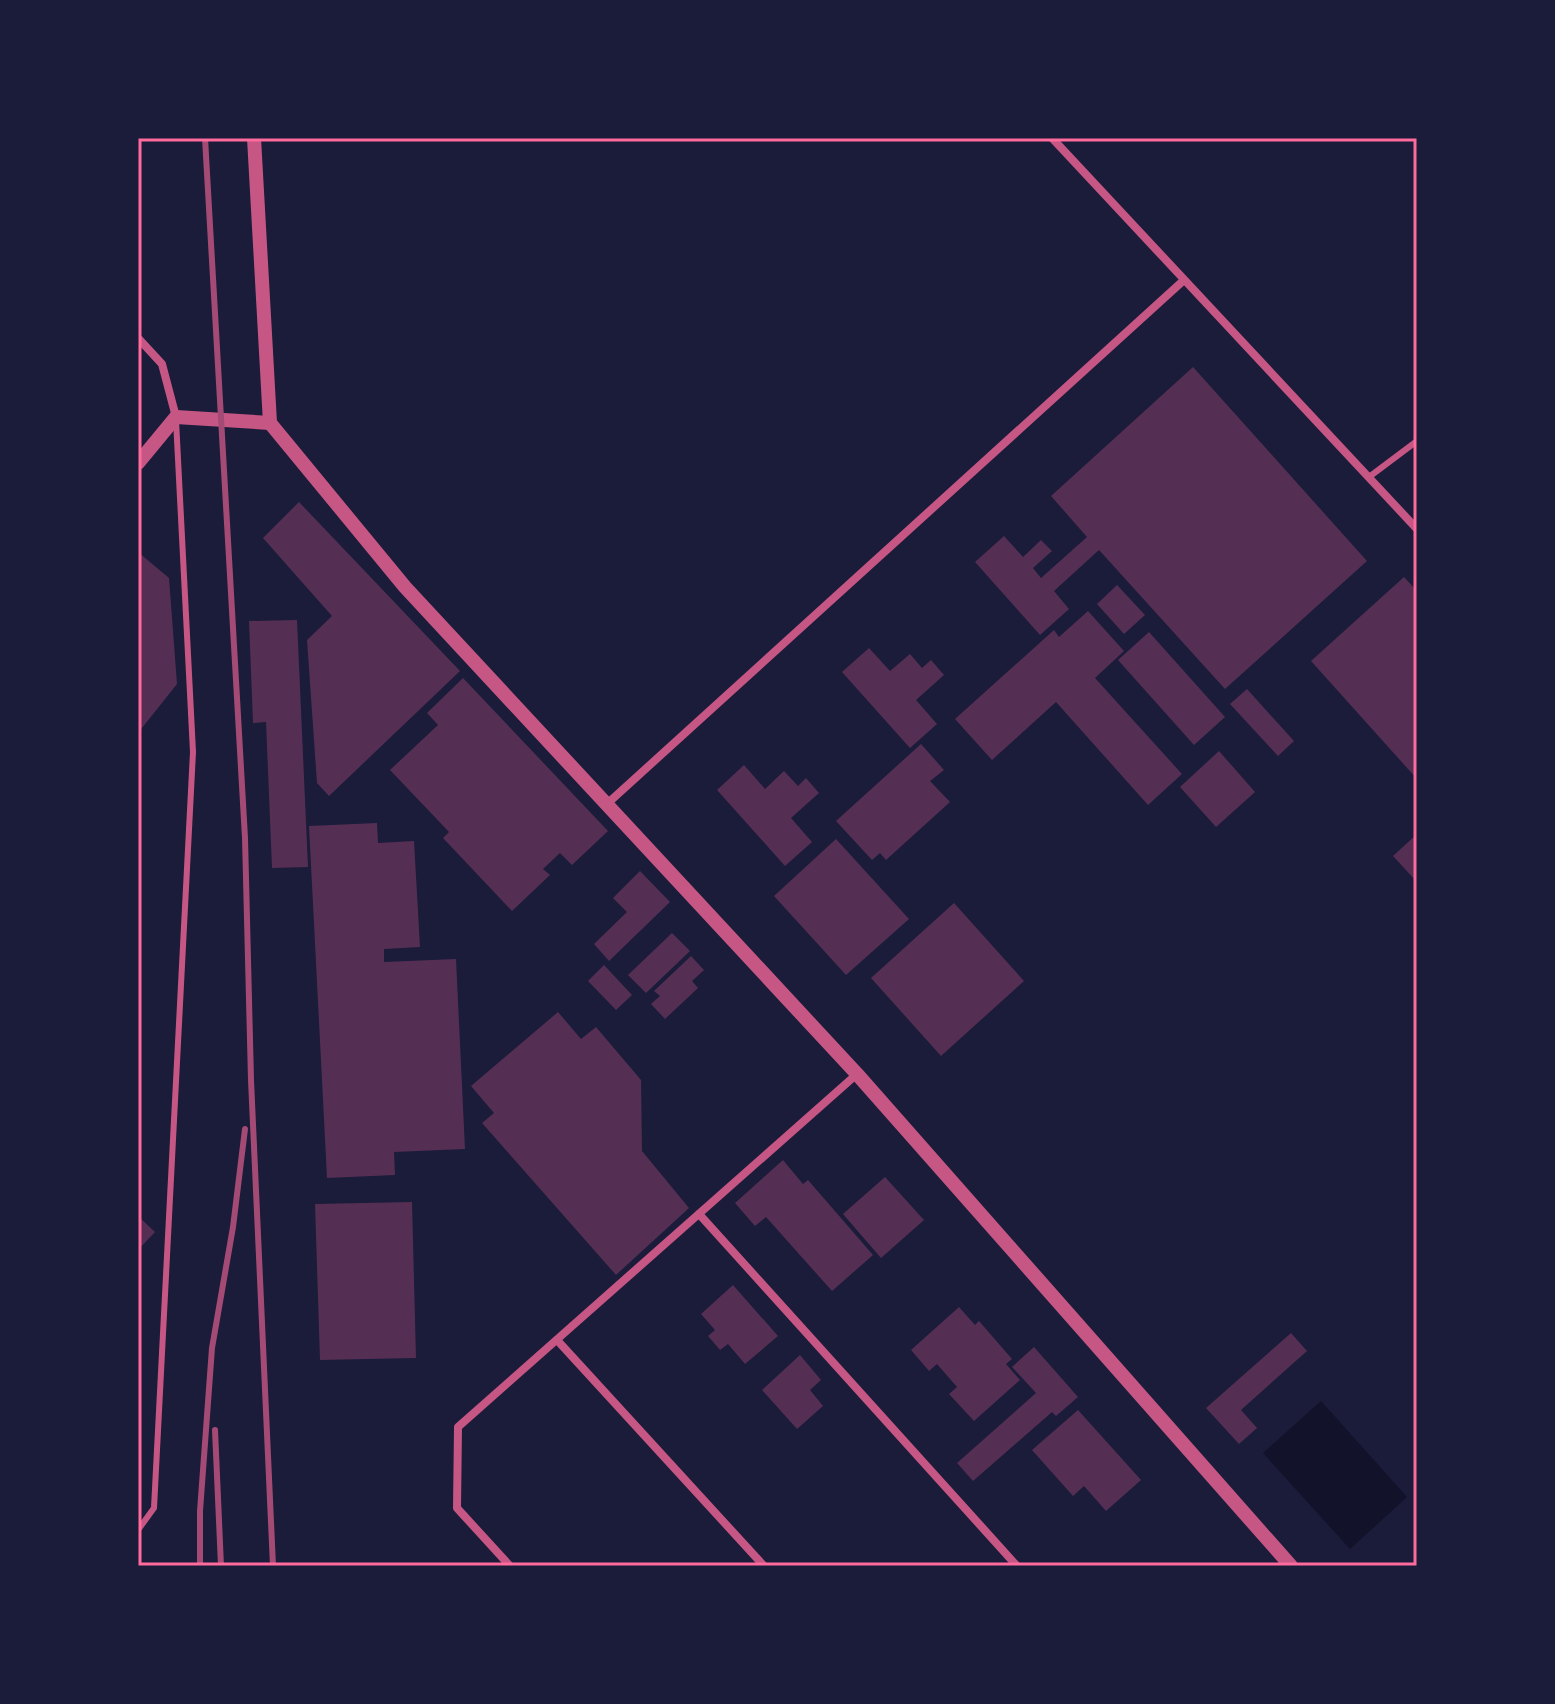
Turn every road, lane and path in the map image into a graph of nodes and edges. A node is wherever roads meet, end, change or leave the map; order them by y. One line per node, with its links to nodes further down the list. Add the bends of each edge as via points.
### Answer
1 (254, 138): 6 (street)
2 (1052, 138): 3 (street)
3 (1184, 280): 9 (street); 11 (street)
4 (138, 338): 5 (street, via 162,364)
5 (176, 417): 6 (street); 8 (street); 15 (lane, via 193,752 154,1508)
6 (270, 423): 11 (street, via 405,587)
7 (1417, 441): 9 (lane)
8 (138, 463)
9 (1369, 477): 10 (street)
10 (1417, 529)
11 (608, 803): 12 (street)
12 (857, 1074): 13 (street); 19 (street)
13 (699, 1214): 14 (street); 18 (street)
14 (557, 1340): 16 (street, via 458,1427 457,1508); 17 (street)
15 (138, 1530)
16 (510, 1566)
17 (764, 1566)
18 (1017, 1566)
19 (1291, 1566)

